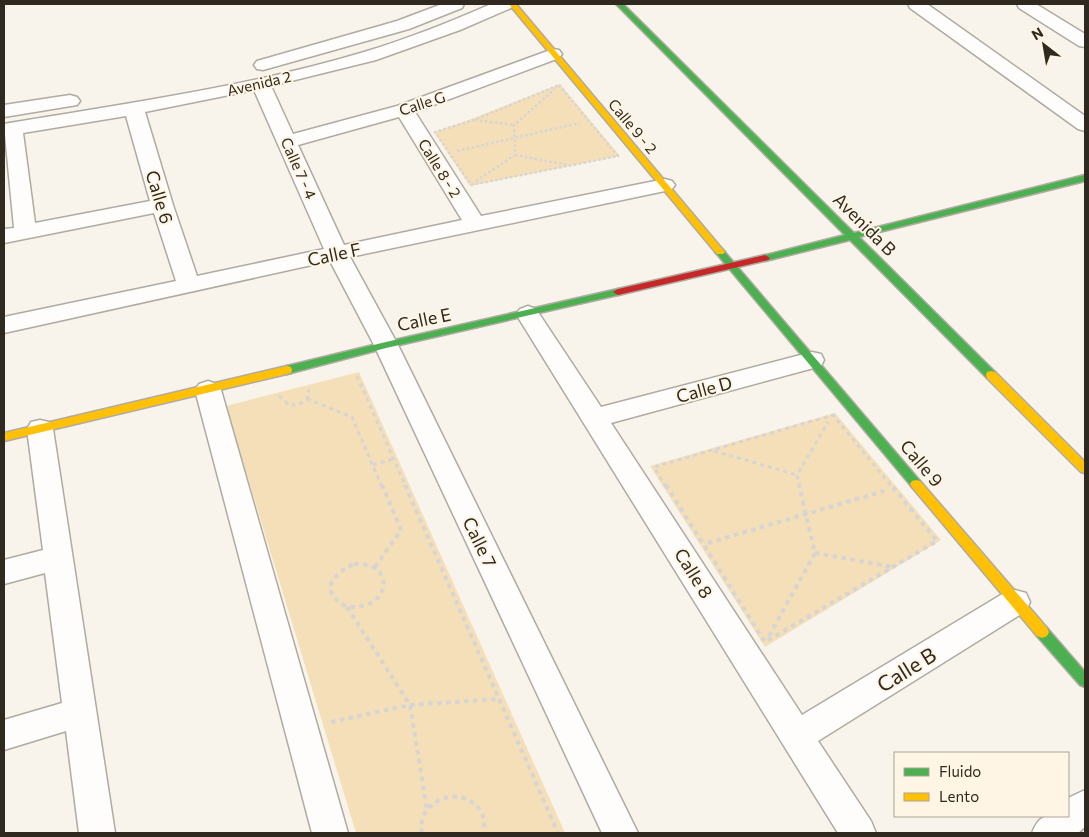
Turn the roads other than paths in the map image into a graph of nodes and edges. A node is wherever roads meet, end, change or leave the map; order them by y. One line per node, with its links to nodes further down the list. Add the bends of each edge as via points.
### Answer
1 (456, 4): 12 (street, Avenida 2, via 403,24 266,64)
2 (505, 4): 9 (street, Avenida 2, via 370,56)
3 (512, 4): 8 (street, Calle 9 - 2)
4 (619, 4): 20 (street, Avenida B)
5 (916, 4): 13 (street)
6 (1024, 4): 7 (street)
7 (1085, 42)
8 (553, 54): 11 (street, Calle G); 16 (street, Calle 9 - 2)
9 (260, 83): 10 (street, Avenida 2); 14 (street, Calle 7 - 4)
10 (134, 108): 12 (street, Avenida 2); 17 (street, Calle 6)
11 (404, 110): 14 (street, Calle G); 18 (street, Calle 8 - 2)
12 (7, 124): 19 (street)
13 (1085, 125)
14 (288, 142): 22 (street, Calle 7 - 4)
15 (1085, 178): 20 (street, Calle E)
16 (665, 185): 18 (street, Calle F); 23 (street, Calle 9 - 2)
17 (162, 206): 19 (street); 24 (street, Calle 6)
18 (476, 225): 22 (street, Calle F)
19 (25, 232): 21 (street)
20 (852, 235): 23 (street, Calle E); 33 (street, Avenida B)
21 (4, 236)
22 (337, 253): 24 (street, Calle F); 27 (street, Calle 7)
23 (733, 266): 25 (street, Calle E); 28 (street, Calle 9)
24 (189, 285): 26 (street, Calle F)
25 (528, 314): 27 (street, Calle E); 30 (street, Calle 8)
26 (4, 325)
27 (386, 345): 29 (street, Calle E); 44 (street, Calle 7)
28 (812, 360): 30 (street, Calle D); 36 (street, Calle 9)
29 (208, 390): 31 (street, Calle E); 43 (street)
30 (595, 418): 40 (street, Calle 8)
31 (40, 429): 32 (street, Calle E); 34 (street)
32 (4, 437)
33 (1085, 469)
34 (59, 558): 35 (street); 38 (street)
35 (4, 572)
36 (1015, 602): 37 (street, Calle 9); 40 (street, Calle B)
37 (1085, 681)
38 (81, 712): 39 (street); 42 (street)
39 (4, 735)
40 (797, 736): 45 (street, Calle 8)
41 (1085, 806): 46 (street)
42 (97, 833)
43 (330, 833)
44 (620, 833)
45 (858, 833)
46 (1050, 833)

